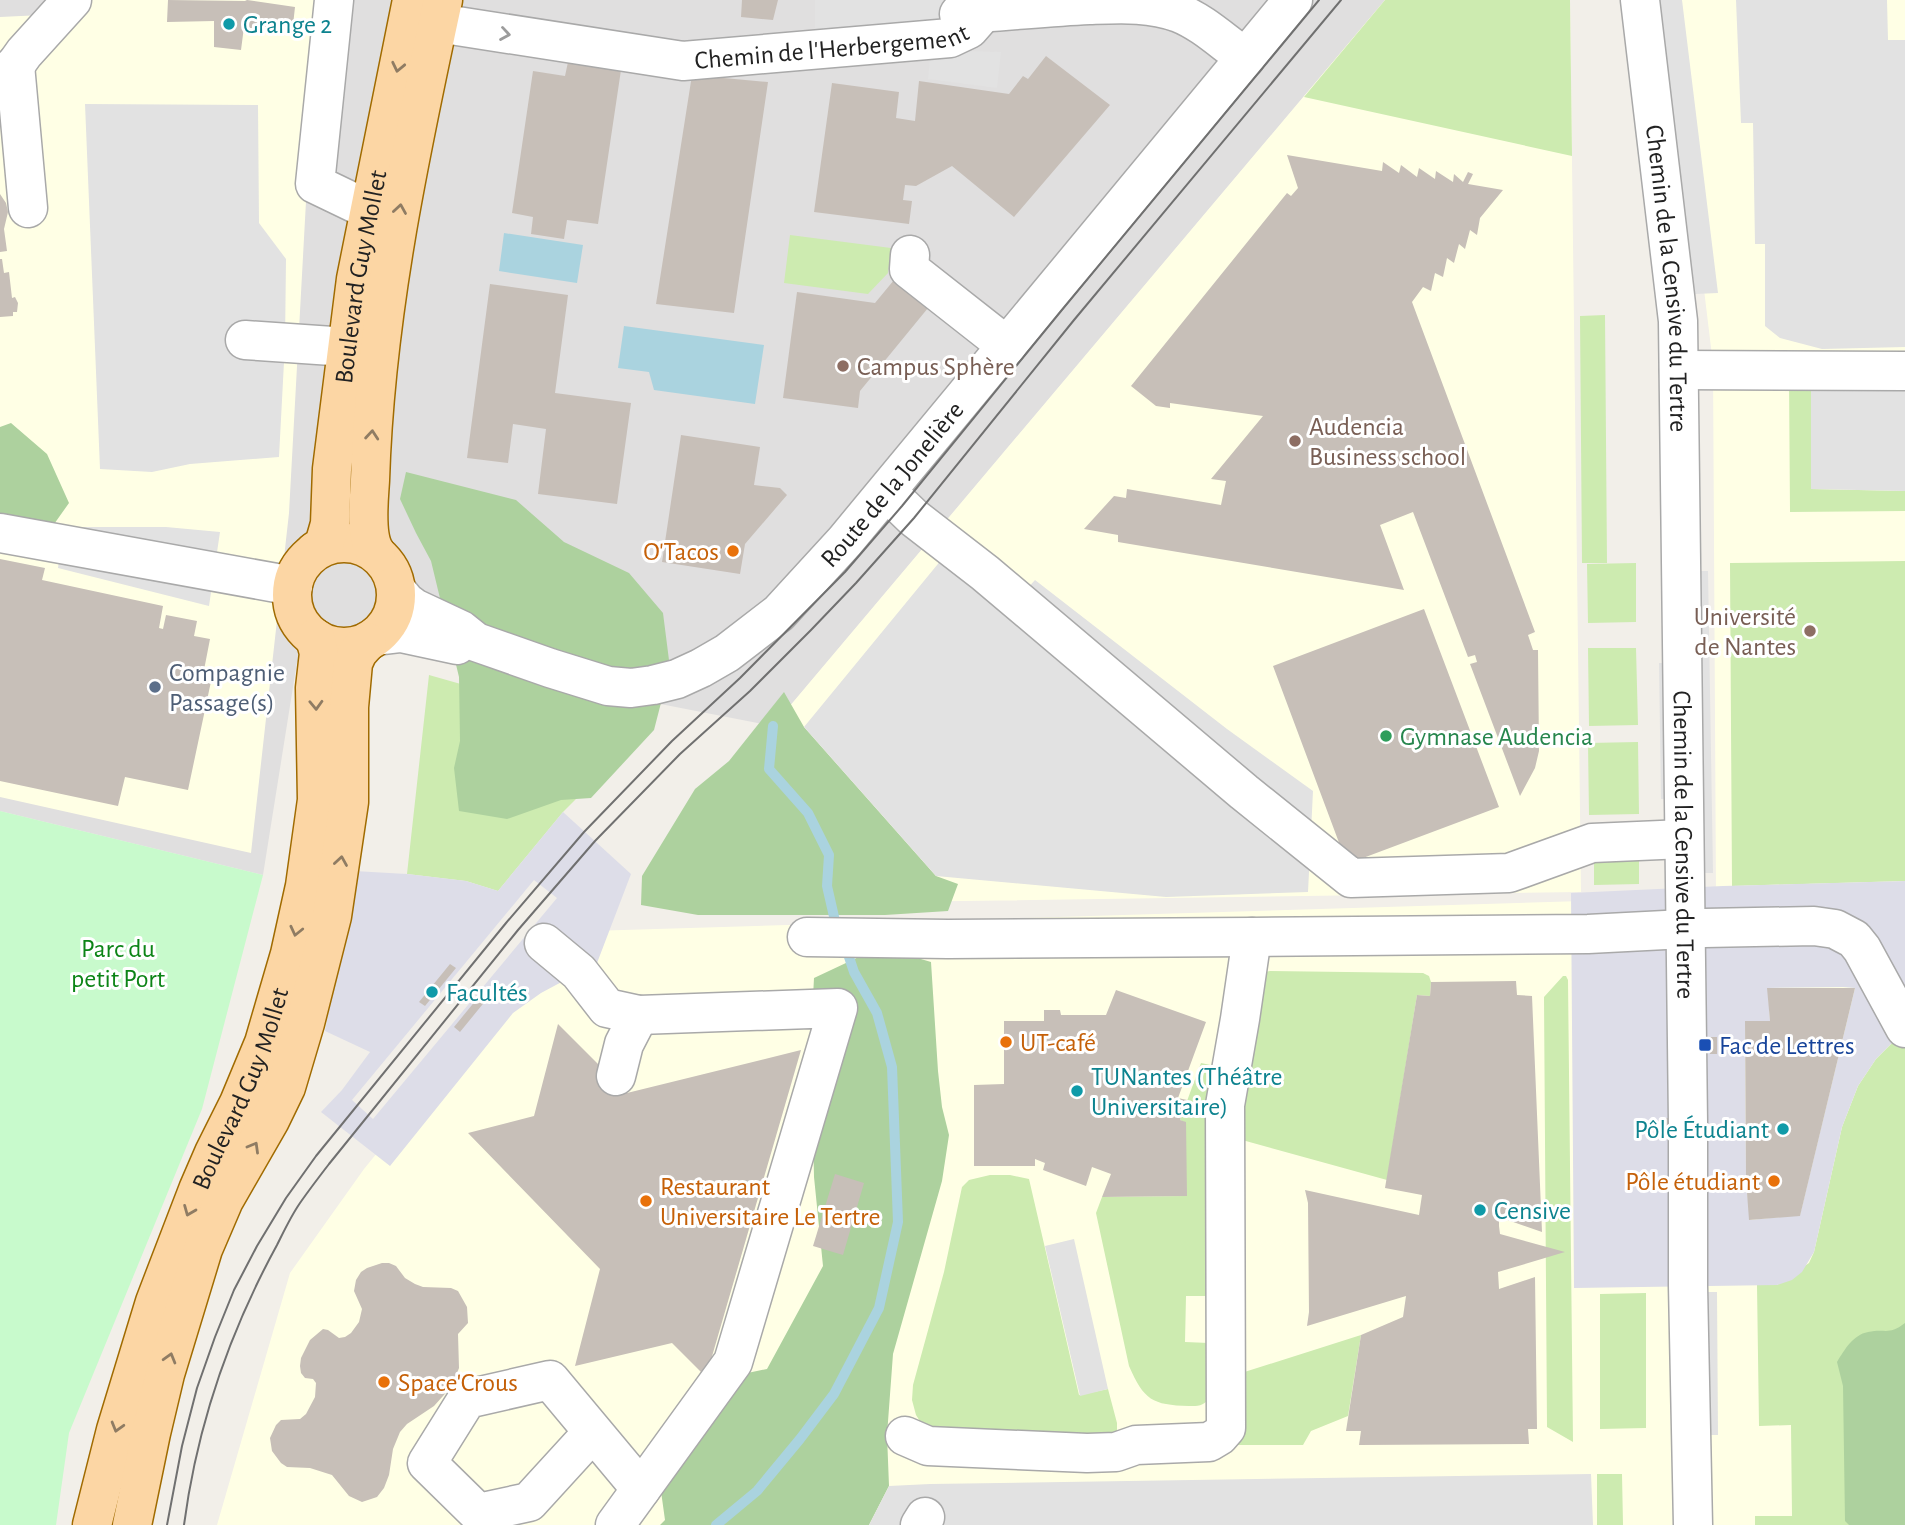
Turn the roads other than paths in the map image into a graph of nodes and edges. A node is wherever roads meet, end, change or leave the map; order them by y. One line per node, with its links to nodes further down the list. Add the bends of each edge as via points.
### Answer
1 (72, 0): 8 (street)
2 (334, 0): 10 (street, via 315,184)
3 (1293, 0): 7 (street, Route de la Jonelière)
4 (1640, 0): 15 (street, Chemin de la Censive du Tertre, via 1678,307)
5 (1030, 4): 6 (street, Chemin de l'Herbergement, one-way to 5, via 684,61 857,38 950,38 969,29 956,11); 7 (street, Chemin de l'Herbergement, via 1160,6 1199,23)
6 (431, 8): 10 (main road, Boulevard Guy Mollet, one-way to 10); 20 (main road, Boulevard Guy Mollet, one-way to 6, via 369,533 371,443 382,336)
7 (1246, 58): 13 (street, Route de la Jonelière)
8 (10, 65): 9 (street)
9 (28, 208)
10 (369, 210): 14 (main road, Boulevard Guy Mollet)
11 (910, 255): 13 (street, via 909,269)
12 (245, 340): 14 (street)
13 (1007, 346): 17 (street, Route de la Jonelière)
14 (347, 347): 19 (main road, Boulevard Guy Mollet, via 330,524 324,545)
15 (1679, 370): 16 (street); 26 (street, Chemin de la Censive du Tertre)
16 (1905, 371)
17 (887, 492): 25 (street, Route de la Jonelière, via 779,613 727,653 677,679 631,688 608,686); 26 (street, via 1351,878 1509,873 1592,843)
18 (0, 533): 21 (street)
19 (315, 551): 20 (main road, via 350,542); 21 (main road, via 301,566)
20 (376, 553): 22 (main road, via 393,574)
21 (293, 586): 23 (main road, via 296,615)
22 (397, 591): 24 (main road, via 388,624); 25 (street, Route de la Jonelière, via 414,608)
23 (315, 638): 24 (main road, via 341,647); 37 (main road, Boulevard Guy Mollet, one-way to 37, via 319,653 315,688 317,800 290,954 264,1043 198,1190 155,1302)
24 (372, 639): 25 (street, Route de la Jonelière, via 401,633 457,645); 38 (main road, Boulevard Guy Mollet, one-way to 24, via 165,1374 203,1249 286,1087 305,1024 332,916 349,802 353,663)
25 (476, 642)
26 (1684, 839): 27 (street, Chemin de la Censive du Tertre)
27 (1686, 930): 29 (street); 32 (street, via 1835,929 1862,949); 40 (street, Chemin de la Censive du Tertre)
28 (807, 937): 29 (street)
29 (1252, 937): 35 (street, via 1225,1105 1226,1428 1209,1442 1087,1453 928,1446)
30 (544, 943): 31 (street, via 579,972 607,1008)
31 (639, 1015): 33 (street, via 624,1044); 36 (street, via 838,1008 733,1362)
32 (1905, 1028)
33 (616, 1076)
34 (593, 1432): 36 (street)
35 (905, 1436)
36 (641, 1489): 39 (street)
37 (92, 1525)
38 (132, 1525)
39 (615, 1525)
40 (1693, 1525)

